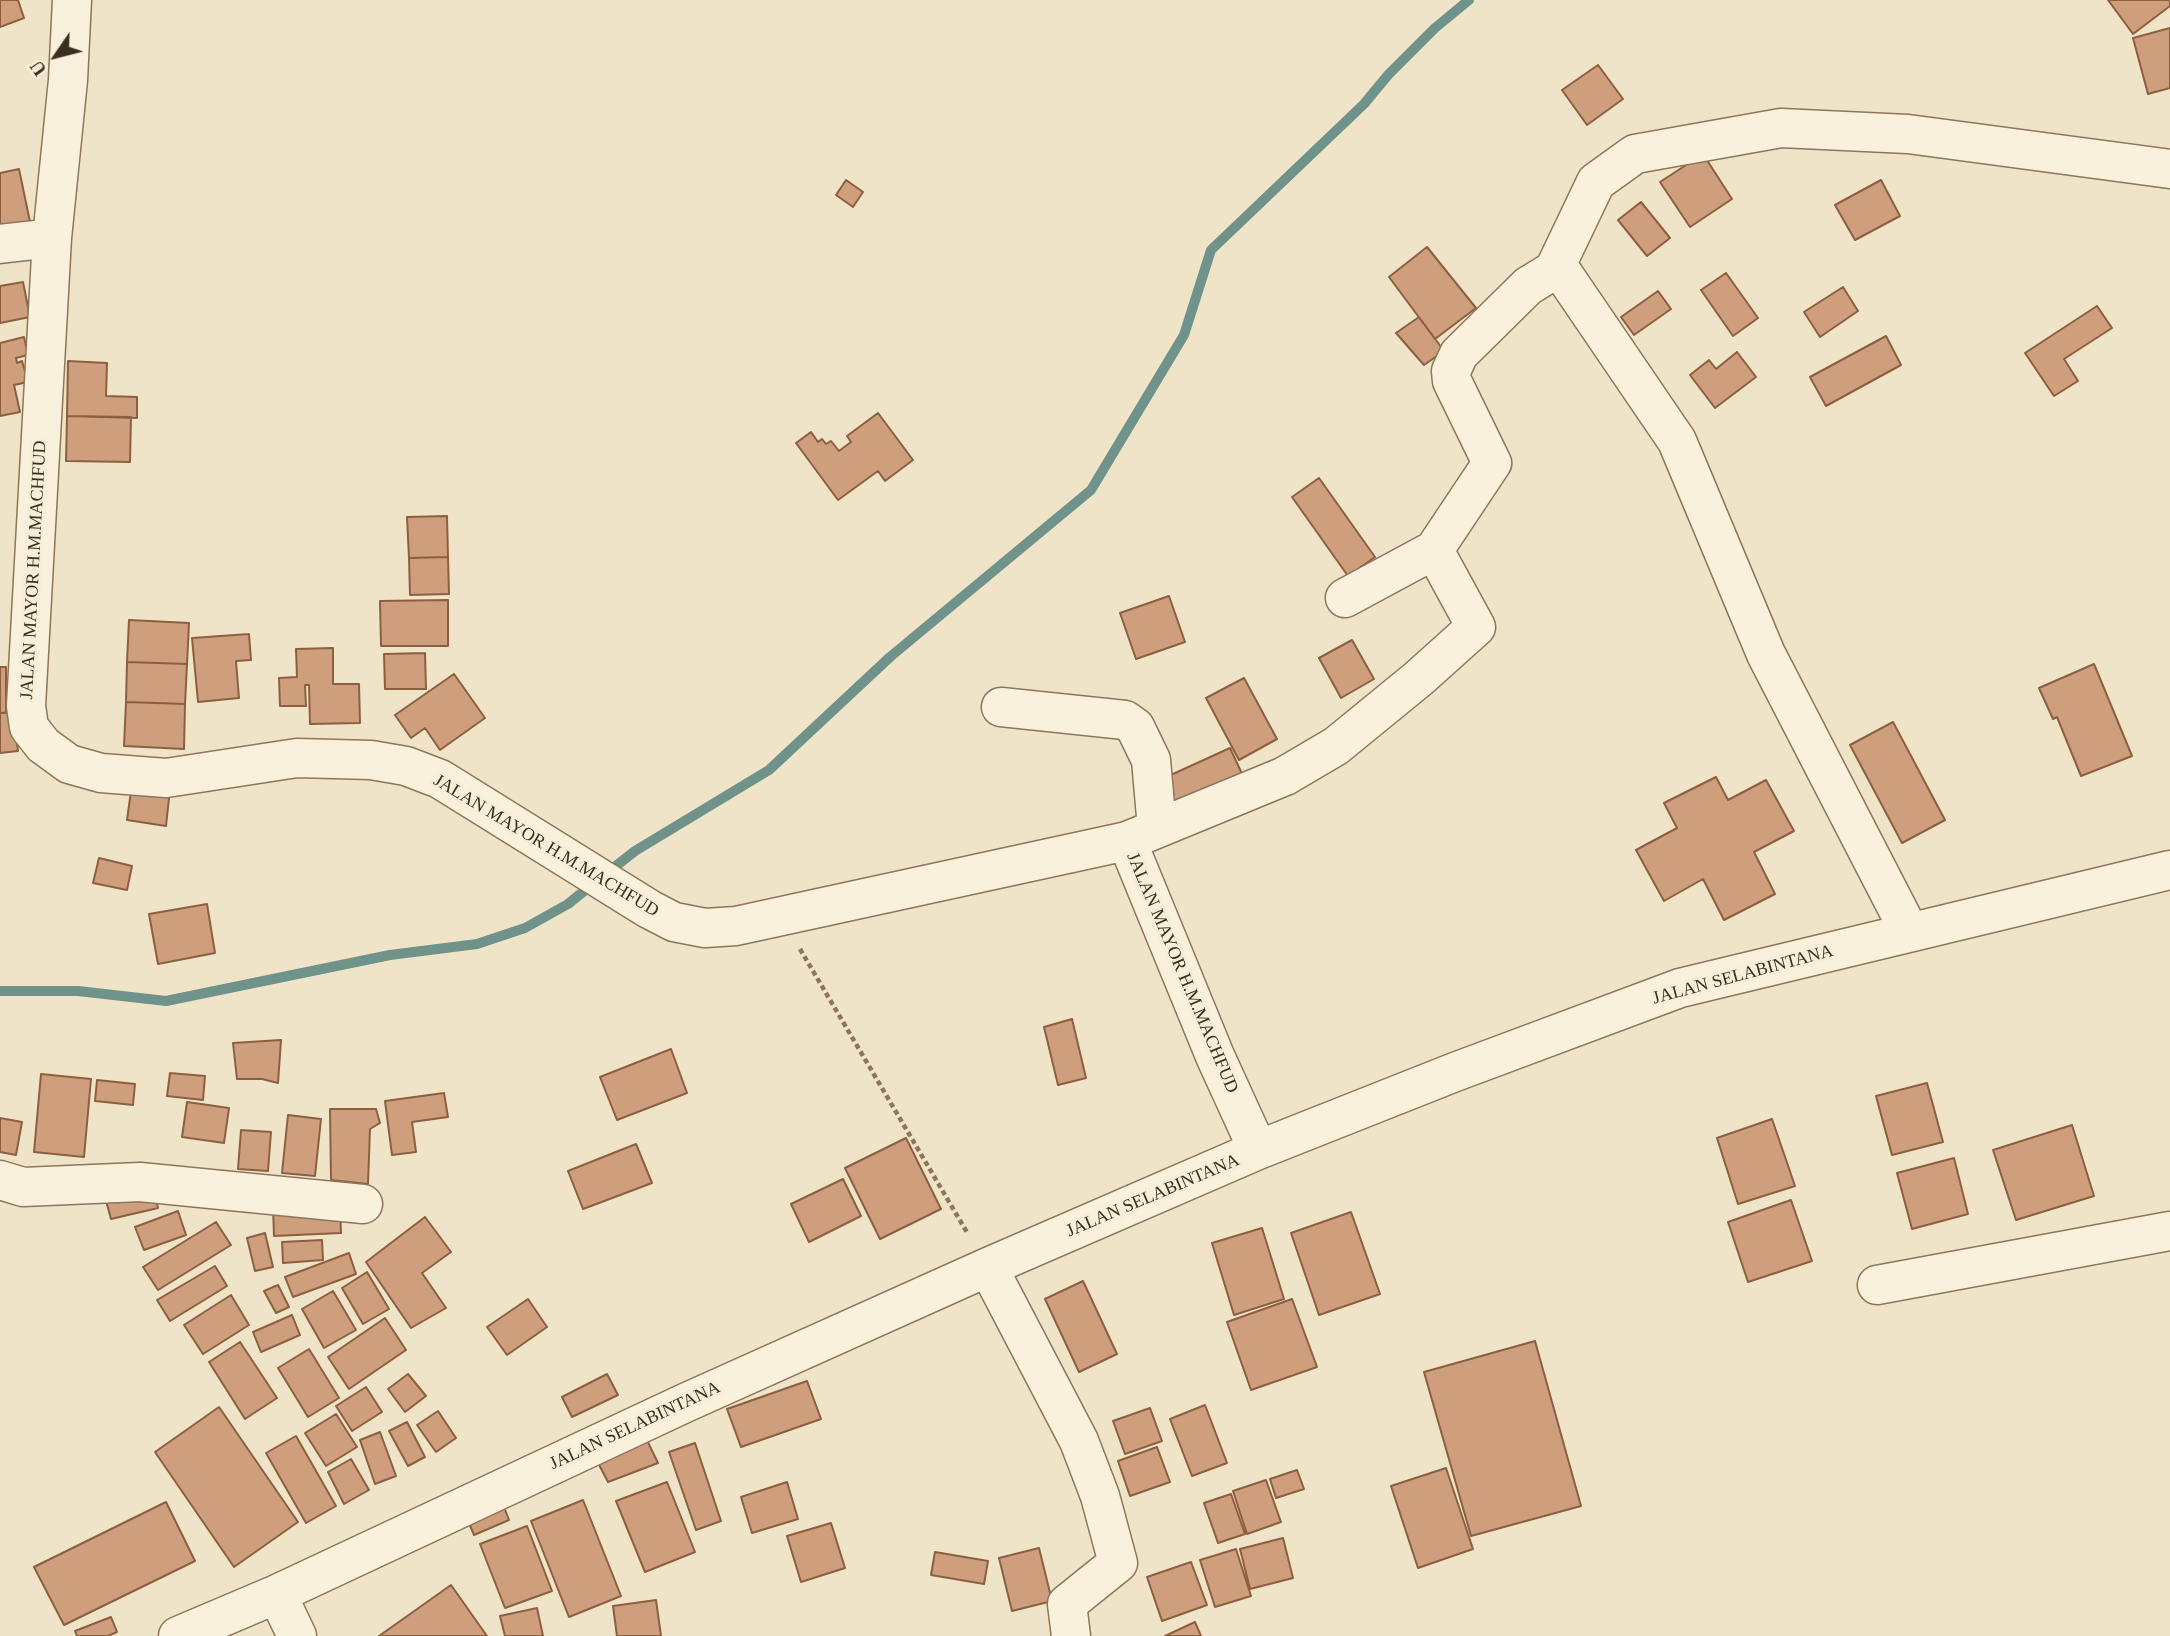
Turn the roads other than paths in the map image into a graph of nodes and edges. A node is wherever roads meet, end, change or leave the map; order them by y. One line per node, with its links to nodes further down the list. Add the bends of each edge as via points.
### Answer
1 (72, 0): 3 (street, JALAN MAYOR H.M.MACHFUD)
2 (2170, 169): 5 (street, via 1908,134 1781,128 1635,154 1596,182)
3 (52, 238): 4 (street); 9 (street, JALAN MAYOR H.M.MACHFUD, via 26,706 29,727 43,745 69,764 101,773 166,778 297,758 406,766 440,779 674,922 705,928 736,926)
4 (0, 244)
5 (1554, 270): 6 (street, via 1528,286 1458,354 1452,381 1492,463); 11 (street, via 1564,275 1677,441 1766,654)
6 (1433, 550): 7 (street); 9 (street, via 1475,625 1472,633 1336,746 1285,776)
7 (1345, 598)
8 (1001, 706): 9 (street, via 1125,720 1135,727 1151,760)
9 (1142, 834): 12 (street, JALAN MAYOR H.M.MACHFUD, via 1215,1056)
10 (2168, 879): 11 (street, JALAN SELABINTANA)
11 (1909, 931): 12 (street, JALAN SELABINTANA, via 1680,988)
12 (1258, 1150): 16 (street, JALAN SELABINTANA)
13 (0, 1180): 14 (street, via 23,1187 140,1182)
14 (363, 1204)
15 (2170, 1231): 17 (street)
16 (989, 1267): 18 (street, JALAN SELABINTANA); 21 (street, via 1079,1441 1118,1563 1067,1604)
17 (1877, 1285)
18 (276, 1594): 19 (street, JALAN SELABINTANA); 20 (street)
19 (178, 1636)
20 (297, 1636)
21 (1071, 1636)

